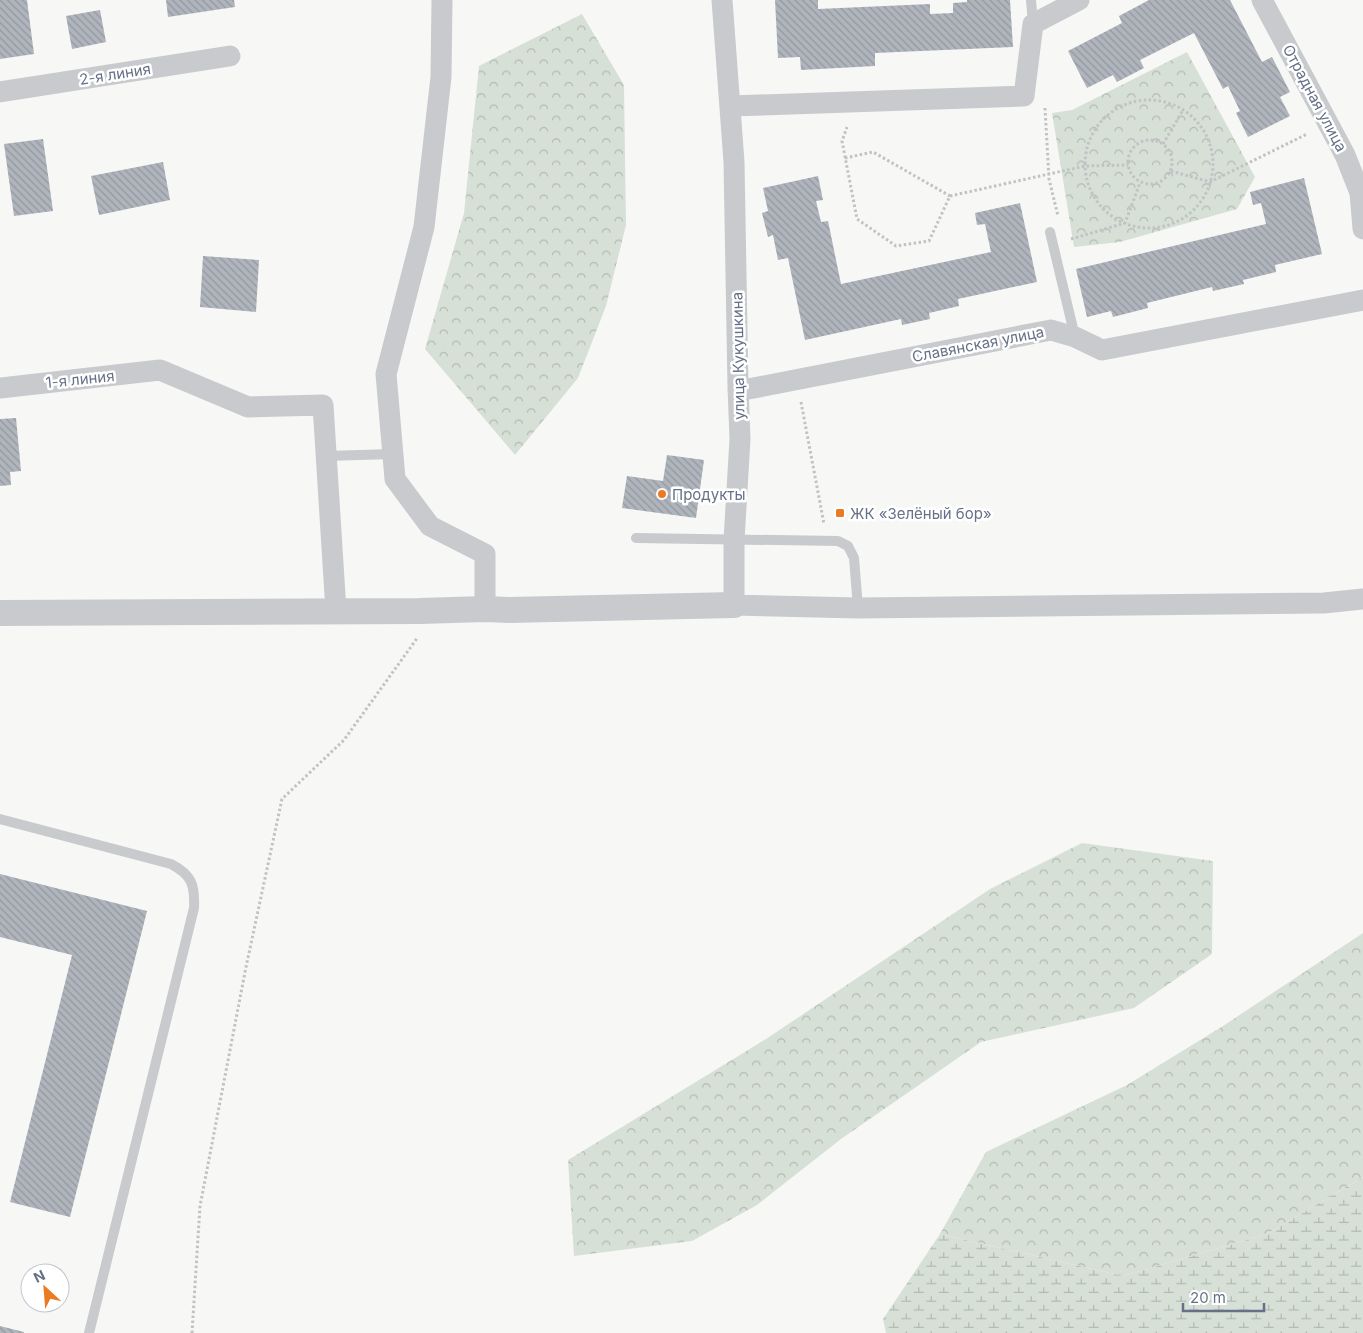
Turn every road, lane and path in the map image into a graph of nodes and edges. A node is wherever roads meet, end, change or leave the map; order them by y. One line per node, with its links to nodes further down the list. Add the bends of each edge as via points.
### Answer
1 (442, 0): 33 (street, via 441,77 424,227 386,374)
2 (722, 0): 11 (street, улица Кукушкина)
3 (1031, 0): 6 (lane)
4 (1079, 0): 6 (street)
5 (1262, 0): 13 (street, Отрадная улица)
6 (1033, 24): 10 (street, via 1024,96)
7 (230, 56): 8 (street, 2-я линия)
8 (0, 92)
9 (1044, 100): 19 (path)
10 (875, 101): 11 (street); 15 (path, via 848,124 842,141)
11 (731, 106): 32 (street, улица Кукушкина)
12 (1183, 110): 14 (path); 17 (path, via 1163,102 1141,100 1120,107 1104,118 1093,133 1086,151); 20 (path, via 1200,125 1210,144 1213,166)
13 (1328, 123): 20 (path); 24 (street, Отрадная улица, via 1360,193)
14 (1163, 144): 16 (path, via 1149,140 1135,145 1128,157); 18 (path, via 1172,156)
15 (845, 158): 22 (path, via 873,152); 22 (path, via 857,219 896,246 929,241)
16 (1128, 165): 17 (path); 21 (path)
17 (1085, 166): 19 (path); 23 (path, via 1090,189 1099,205)
18 (1171, 171): 20 (path); 21 (path, via 1155,184)
19 (1049, 174): 22 (path); 26 (path)
20 (1210, 182): 23 (path, via 1197,206 1180,220 1159,228)
21 (1140, 183): 23 (path)
22 (950, 196)
23 (1125, 223): 26 (path)
24 (1363, 229)
25 (1050, 232): 27 (lane)
26 (1064, 240): 27 (path)
27 (1053, 243): 29 (lane)
28 (1363, 300): 29 (street, Славянская улица, via 1102,350)
29 (1075, 337): 30 (street, Славянская улица, via 1051,330)
30 (797, 379): 32 (street, Славянская улица); 37 (path)
31 (0, 388): 34 (street, 1-я линия, via 160,370 248,407 323,405)
32 (738, 391): 36 (street, улица Кукушкина, via 740,439)
33 (393, 454): 34 (lane); 41 (street, via 395,479 430,526 485,554)
34 (326, 456): 43 (street)
35 (636, 538): 36 (lane)
36 (734, 540): 37 (lane); 39 (street, улица Кукушкина)
37 (827, 541): 40 (lane, via 838,541 848,546 854,558)
38 (1363, 599): 40 (street, via 1324,603)
39 (734, 605): 40 (street); 41 (street)
40 (858, 608)
41 (485, 609): 42 (street)
42 (437, 610): 43 (street); 47 (path, via 344,740 282,799 200,1206)
43 (336, 611): 44 (street)
44 (0, 613)
45 (0, 819): 46 (lane, via 171,864 183,870 192,882 195,894)
46 (89, 1333)
47 (192, 1333)

